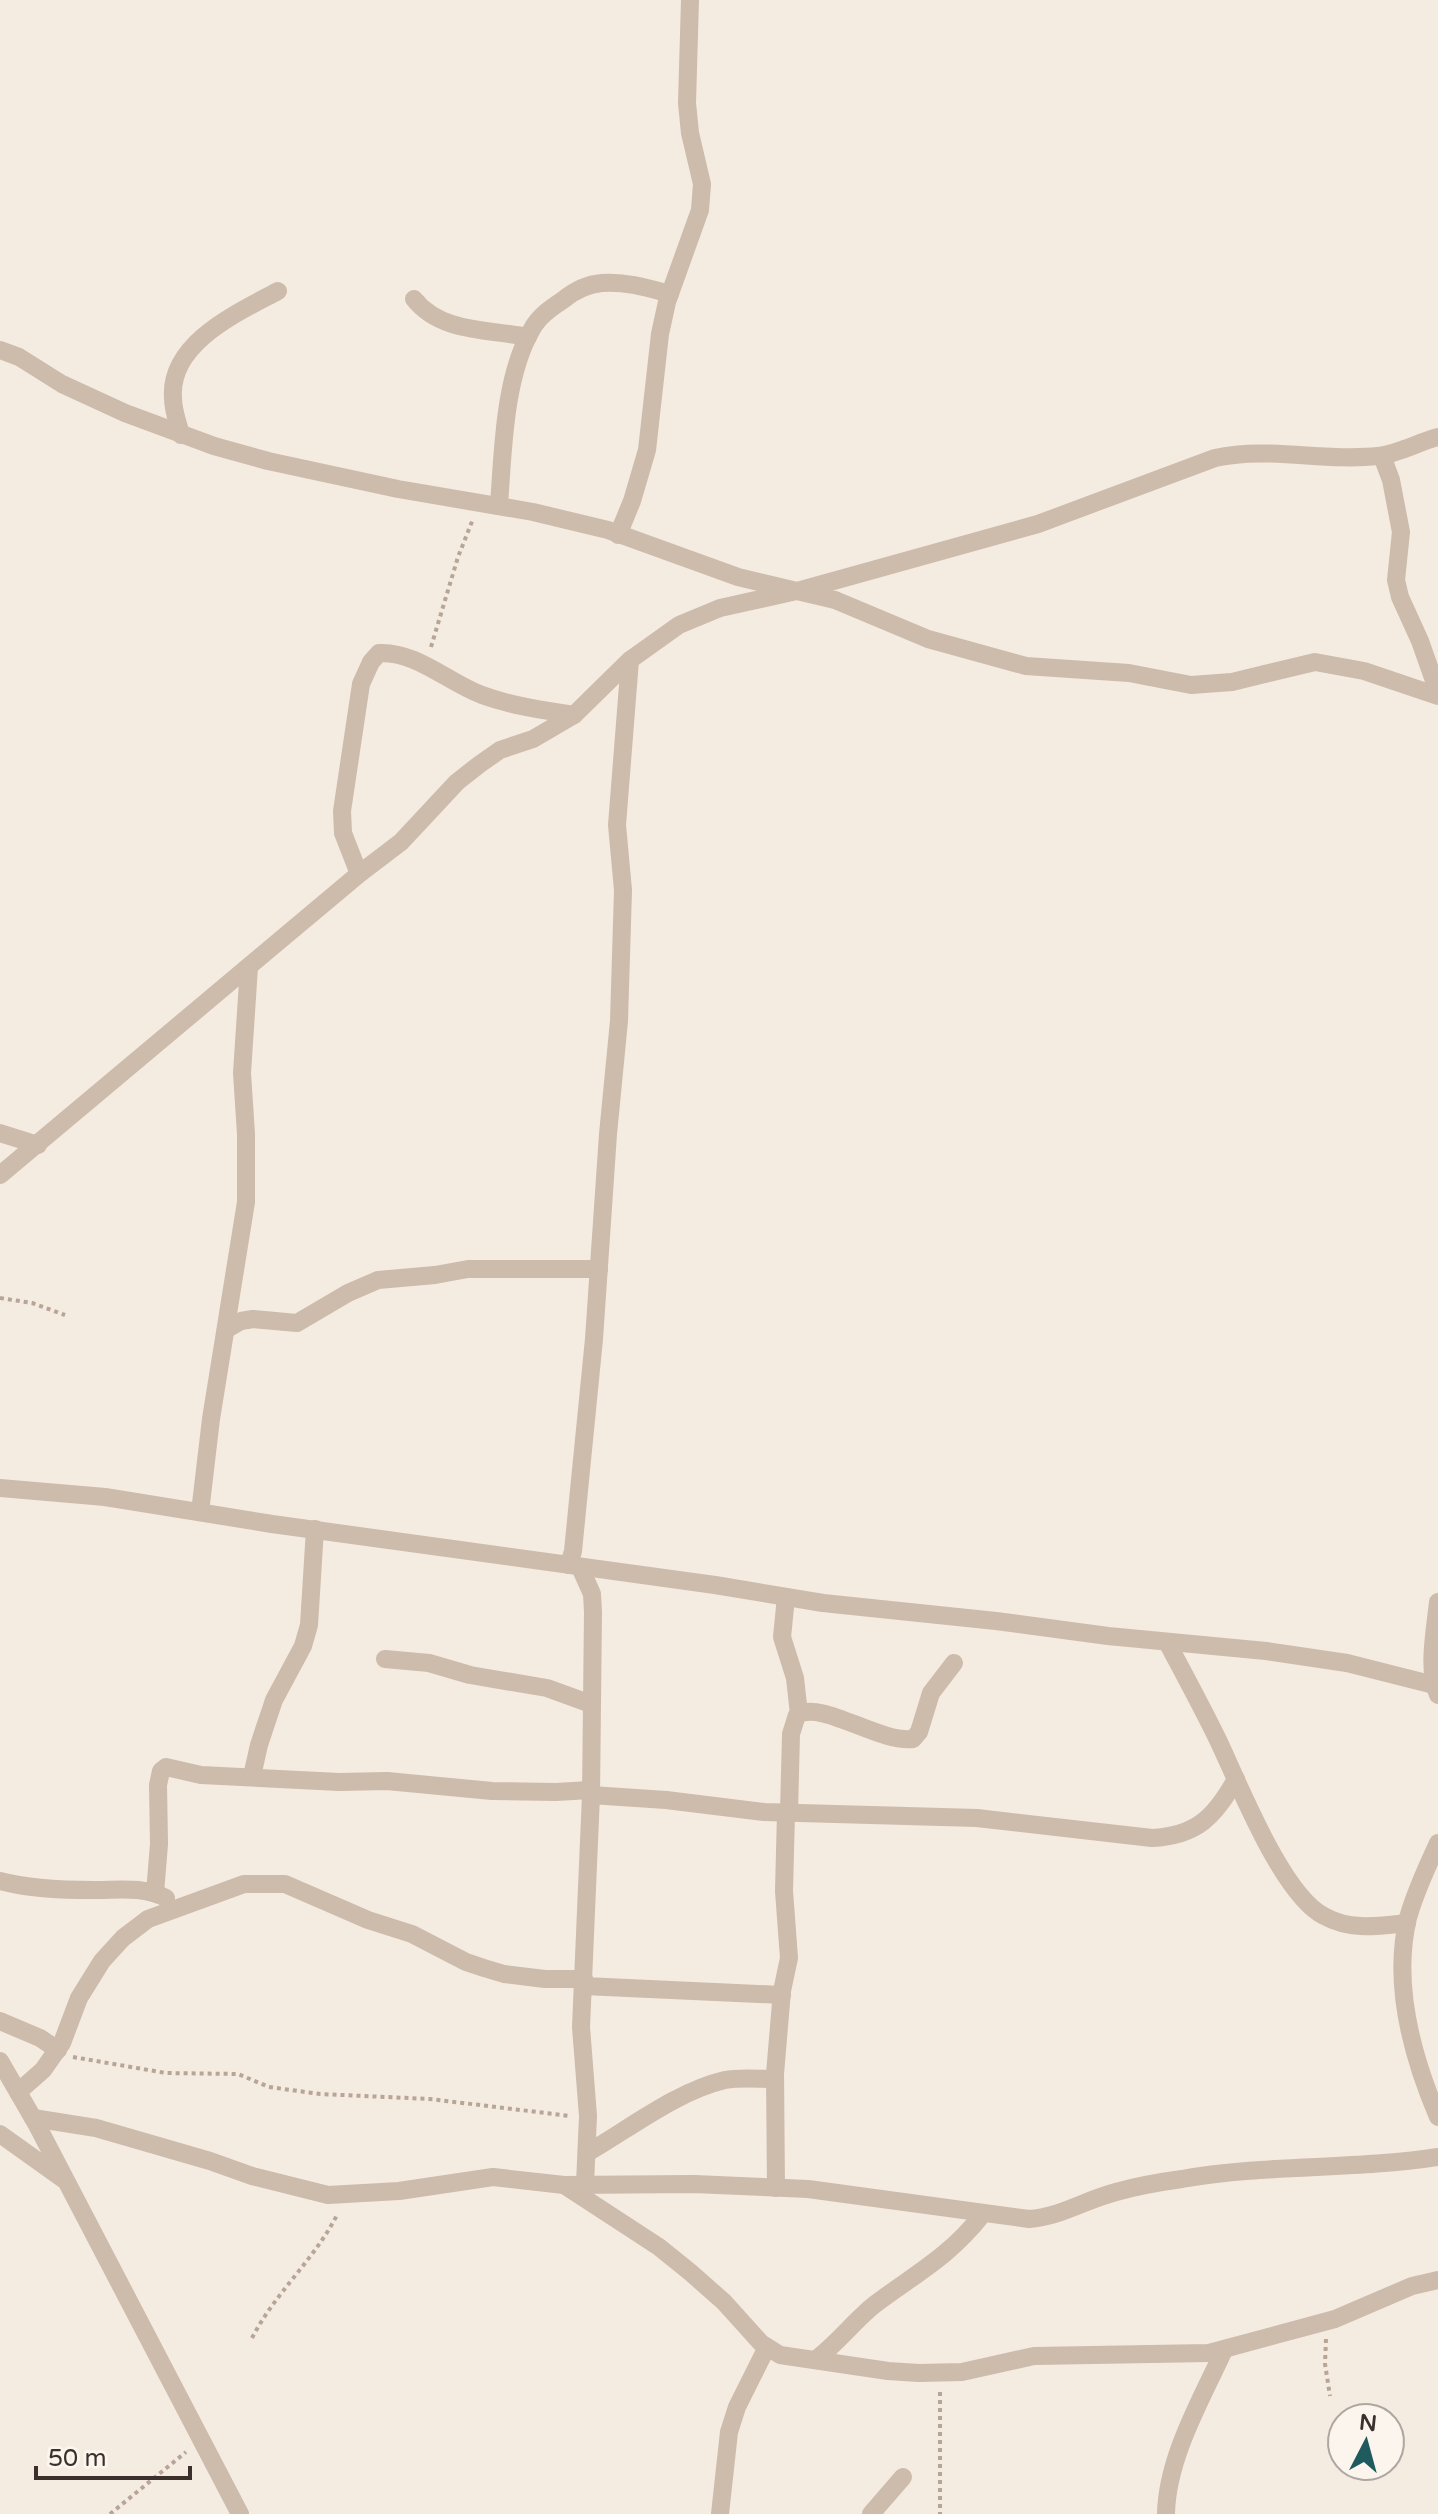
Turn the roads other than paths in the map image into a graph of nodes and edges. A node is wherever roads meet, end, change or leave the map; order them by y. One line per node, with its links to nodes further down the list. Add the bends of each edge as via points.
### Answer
1 (690, 0): 3 (street, via 687,103 702,197)
2 (278, 291): 7 (street, via 213,329 183,359 172,397)
3 (670, 294): 5 (street, via 626,284 584,287 541,317); 11 (street, via 660,334 647,450)
4 (414, 299): 5 (street, via 445,323)
5 (528, 337): 10 (street, via 512,386)
6 (0, 350): 7 (street, via 62,384)
7 (181, 435): 10 (street, via 268,461)
8 (1438, 437): 9 (street)
9 (1382, 456): 12 (street, via 1223,456 1038,524); 14 (street, via 1401,532 1396,580)
10 (499, 505): 11 (street)
11 (618, 535): 12 (street, via 738,577)
12 (801, 590): 13 (street, via 720,608 679,625); 14 (street, via 928,639 1026,666 1129,673 1191,685 1242,680 1315,662)
13 (630, 660): 15 (street); 21 (street, via 617,825 622,984)
14 (1438, 694)
15 (574, 715): 16 (street, via 480,764 401,842); 16 (street, via 482,695 424,666 379,653 361,684 342,811 343,833)
16 (359, 874): 17 (street)
17 (249, 967): 19 (street); 22 (street, via 242,1073 246,1202)
18 (0, 1133): 19 (street)
19 (38, 1145): 20 (street)
20 (0, 1175)
21 (599, 1269): 22 (street, via 468,1269 378,1280 297,1323 253,1319); 26 (street)
22 (227, 1329): 24 (street)
23 (0, 1488): 24 (street)
24 (200, 1512): 25 (street)
25 (315, 1529): 26 (street); 35 (street, via 309,1625 274,1700)
26 (574, 1566): 27 (street); 33 (street, via 592,1594)
27 (786, 1597): 29 (street); 34 (street, via 782,1637)
28 (1438, 1602): 32 (street)
29 (1167, 1642): 32 (street, via 1347,1663); 36 (street)
30 (385, 1659): 33 (street, via 547,1688)
31 (954, 1663): 34 (street, via 931,1693 913,1739 884,1737 813,1711)
32 (1437, 1689)
33 (591, 1704): 37 (street)
34 (799, 1714): 38 (street, via 791,1734)
35 (252, 1776): 37 (street); 41 (street, via 163,1768)
36 (1236, 1779): 38 (street, via 1209,1818 1168,1837 977,1818); 43 (street, via 1277,1863 1301,1898 1321,1915 1369,1928)
37 (590, 1792): 38 (street); 44 (street)
38 (788, 1813): 45 (street, via 784,1891 789,1958)
39 (1438, 1843): 43 (street)
40 (0, 1881): 41 (street)
41 (155, 1893): 42 (street)
42 (182, 1906): 44 (street, via 244,1884 285,1884 484,1968); 47 (street, via 148,1919 102,1961)
43 (1407, 1923): 51 (street, via 1403,1961 1408,2027)
44 (584, 1983): 45 (street); 54 (street)
45 (782, 1995): 49 (street)
46 (0, 2021): 47 (street, via 40,2038)
47 (56, 2052): 50 (street)
48 (0, 2061): 50 (street)
49 (774, 2079): 54 (street, via 725,2080 709,2086); 59 (street)
50 (18, 2092): 52 (street)
51 (1438, 2117)
52 (33, 2118): 56 (street); 58 (street, via 96,2128 328,2195 493,2177)
53 (0, 2134): 56 (street)
54 (587, 2153): 57 (street)
55 (1438, 2157): 60 (street, via 1186,2178 1114,2192 1046,2218)
56 (66, 2181): 66 (street)
57 (585, 2184): 58 (street); 59 (street)
58 (564, 2185): 62 (street, via 659,2247)
59 (776, 2188): 60 (street)
60 (982, 2215): 64 (street, via 942,2257 861,2316)
61 (1438, 2280): 63 (street, via 1327,2321)
62 (767, 2347): 64 (street, via 780,2355); 67 (street, via 729,2432)
63 (1224, 2350): 64 (street, via 1168,2356 1034,2356 940,2373); 69 (street, via 1174,2461)
64 (815, 2360)
65 (903, 2477): 68 (street)
66 (240, 2514)
67 (720, 2514)
68 (871, 2514)
69 (1166, 2514)

